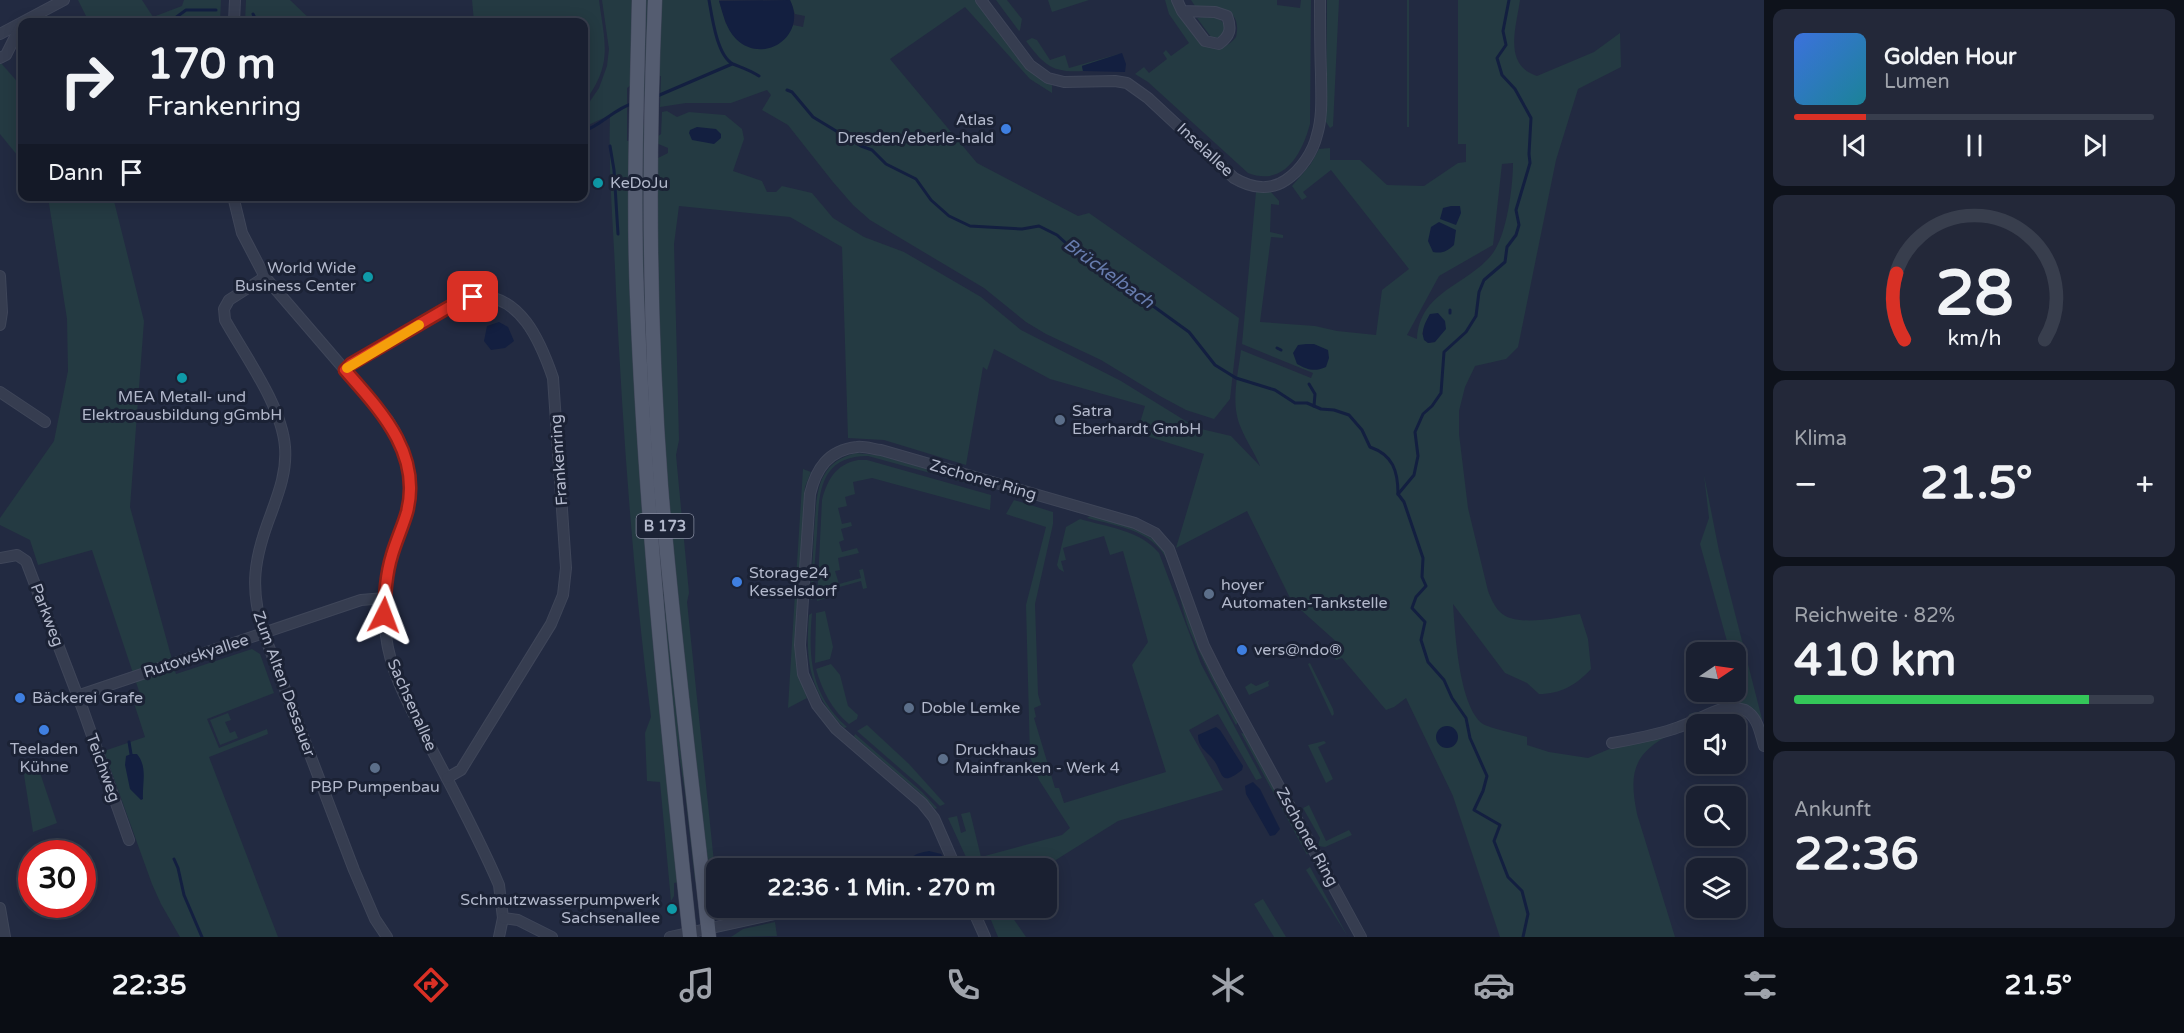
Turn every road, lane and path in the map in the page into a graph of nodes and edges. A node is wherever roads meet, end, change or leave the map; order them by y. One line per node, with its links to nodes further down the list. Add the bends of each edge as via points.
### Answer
1 (64, 0): 7 (street)
2 (235, 0): 8 (street)
3 (639, 0): 34 (main road, B 173, via 637,295 642,413 654,583)
4 (655, 0): 33 (main road, B 173, via 650,229 661,486)
5 (981, 0): 6 (street, Inselallee, via 1039,72 1064,82 1127,83 1234,178 1255,187 1280,184 1295,174 1317,135 1321,108)
6 (1320, 0)
7 (30, 18)
8 (234, 18)
9 (18, 25): 11 (street)
10 (18, 32): 12 (street, via 6,55)
11 (0, 34)
12 (0, 58)
13 (234, 201): 15 (street, Sachsenallee, via 242,233)
14 (0, 276): 16 (street)
15 (265, 277): 17 (street, Sachsenallee); 22 (street, Zum Alten Dessauer, via 229,300 224,309 225,320 275,409 285,448 283,478 256,563 255,602)
16 (0, 325)
17 (345, 370): 21 (street, Sachsenallee, via 396,432 409,469 407,512 391,558); 26 (street, Frankenring, via 456,303 473,297 493,297 511,306 526,321 546,356 553,378 566,568 563,595 551,624 480,742 461,770)
18 (0, 392): 19 (street)
19 (45, 422)
20 (0, 558): 23 (street, Parkweg, via 16,555 26,561)
21 (385, 598): 22 (street, Rutowskyallee, via 361,600); 26 (street, Sachsenallee, via 386,635 395,674)
22 (264, 634): 23 (street, Rutowskyallee); 36 (street, Zum Alten Dessauer, via 354,870)
23 (77, 696): 27 (street, Teichweg)
24 (1612, 743): 25 (street, via 1677,728 1726,708 1736,708 1752,716)
25 (1764, 746)
26 (447, 778): 30 (street, Sachsenallee, via 499,885)
27 (129, 840)
28 (952, 858): 41 (street, Zschoner Ring, via 934,818 836,729 816,705 803,674 800,645 814,476 835,454 857,447 881,450 1135,523 1155,533 1169,549 1204,646 1220,678)
29 (0, 908): 35 (street)
30 (503, 918): 37 (street, Sachsenallee); 38 (street, via 518,920)
31 (760, 918): 33 (street)
32 (976, 918): 40 (street)
33 (709, 932): 34 (street)
34 (690, 935): 39 (street)
35 (5, 937)
36 (387, 937)
37 (499, 937)
38 (552, 937)
39 (670, 937)
40 (985, 937)
41 (1361, 937)

